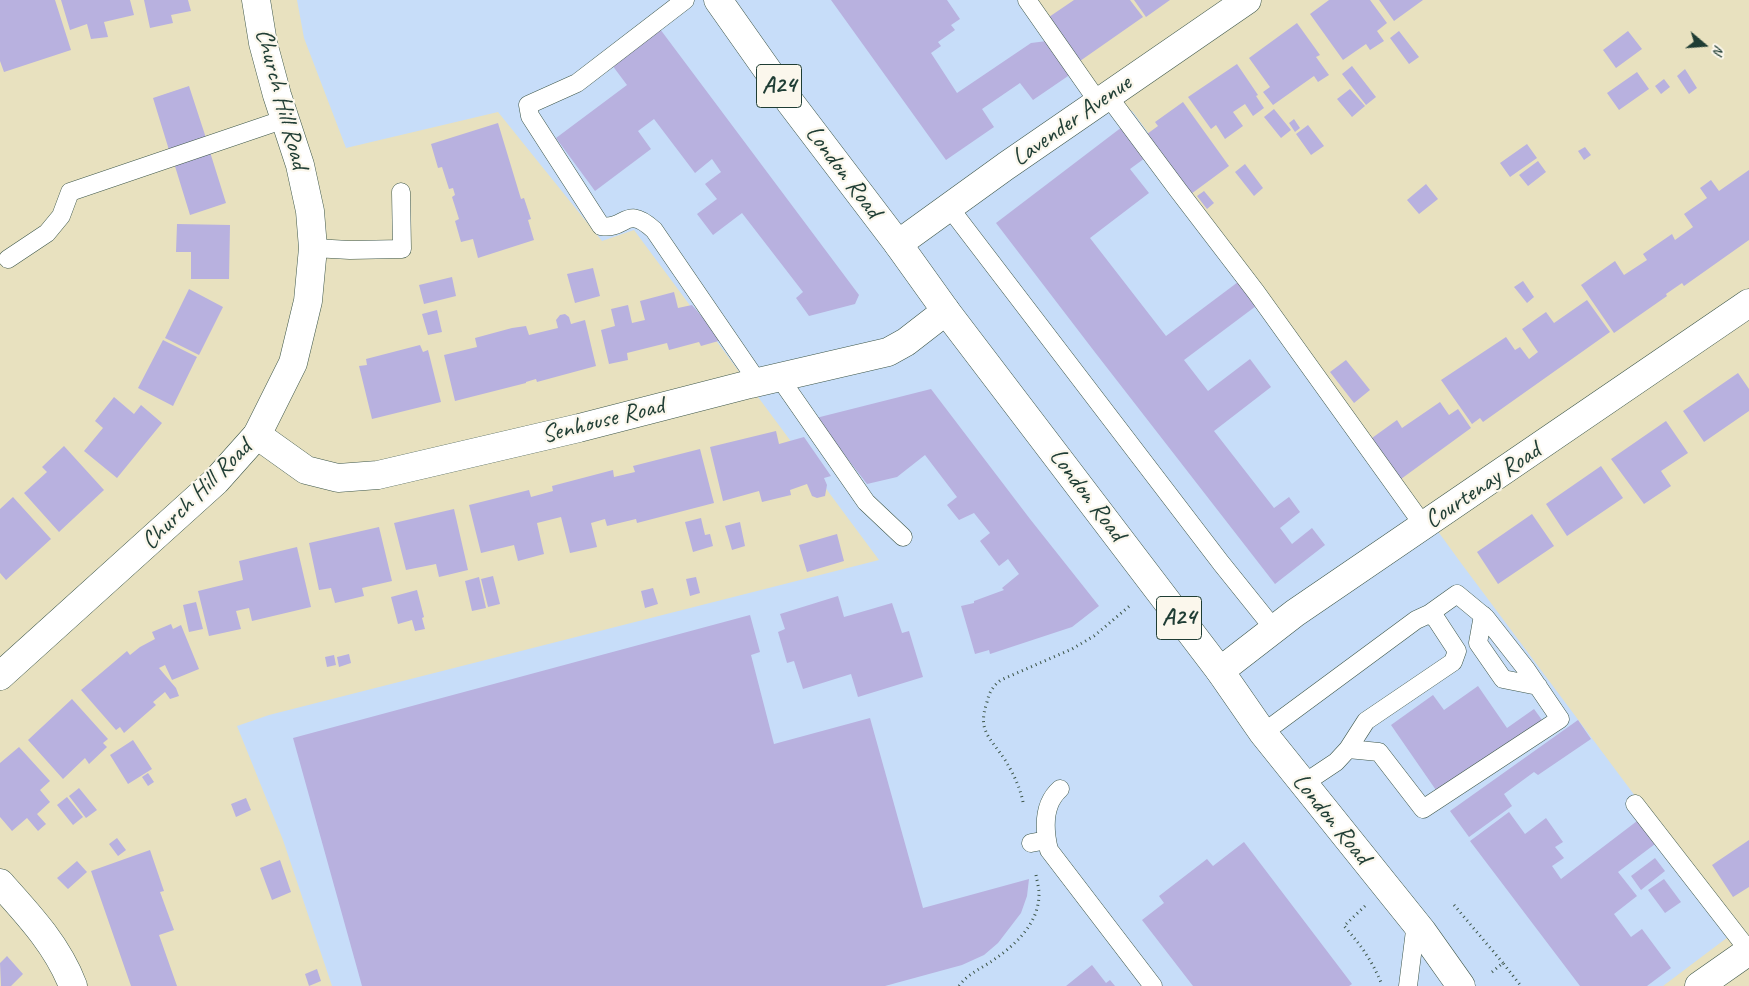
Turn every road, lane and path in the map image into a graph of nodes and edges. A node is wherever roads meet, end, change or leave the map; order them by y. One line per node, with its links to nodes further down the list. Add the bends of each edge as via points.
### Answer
1 (256, 0): 7 (main road, Church Hill Road, via 263,43)
2 (685, 0): 15 (lane, via 577,83 528,105 530,116 601,226 608,227 633,217 654,230)
3 (718, 0): 10 (main road, London Road / A24, via 790,102)
4 (1027, 0): 6 (lane)
5 (1247, 0): 6 (main road, Lavender Avenue)
6 (1104, 99): 9 (main road, Lavender Avenue); 17 (lane, via 1256,292)
7 (285, 119): 11 (main road, Church Hill Road, via 310,211); 12 (lane, via 70,192 62,216 47,233)
8 (400, 192): 11 (lane, via 402,249)
9 (949, 207): 10 (main road, Lavender Avenue); 22 (lane)
10 (898, 244): 14 (main road, London Road / A24)
11 (313, 248): 16 (main road, Church Hill Road, via 308,301 293,363)
12 (8, 260)
13 (1749, 303): 17 (main road, Courtenay Road)
14 (946, 310): 15 (main road, Senhouse Road, via 888,352); 19 (main road, London Road / A24)
15 (768, 379): 16 (main road, Senhouse Road, via 580,428 378,475 338,478 306,470); 18 (lane, via 866,502)
16 (258, 435): 24 (main road, Church Hill Road, via 183,513)
17 (1424, 526): 22 (main road, Courtenay Road)
18 (903, 536)
19 (1155, 586): 23 (main road, London Road / A24); 31 (path, via 1094,636 1001,680 988,696 983,711 987,737 1021,791)
20 (1429, 614): 21 (lane, via 1457,594); 26 (lane, via 1416,620); 27 (lane, via 1457,652 1453,662 1366,721)
21 (1483, 615): 25 (lane); 25 (lane, via 1478,643 1503,679)
22 (1274, 629): 23 (main road, Courtenay Road)
23 (1220, 671): 26 (main road, London Road / A24)
24 (0, 676)
25 (1538, 686): 27 (lane, via 1560,719 1423,809 1378,752)
26 (1262, 733): 28 (main road, London Road / A24)
27 (1348, 749): 28 (lane, via 1336,762)
28 (1303, 784): 33 (main road, London Road / A24)
29 (1060, 789): 31 (lane, via 1048,808)
30 (1635, 804): 36 (lane)
31 (1039, 841): 40 (path, via 1039,894 1035,918 1004,953 964,979); 41 (lane)
32 (0, 883): 39 (main road, via 53,947)
33 (1386, 886): 35 (main road, London Road / A24); 42 (path, via 1344,926 1369,957)
34 (1454, 904): 37 (path)
35 (1416, 923): 43 (lane); 44 (main road, London Road / A24)
36 (1749, 951): 46 (main road)
37 (1503, 963): 38 (path); 45 (path)
38 (1492, 972)
39 (73, 986)
40 (959, 986)
41 (1153, 986)
42 (1382, 986)
43 (1408, 986)
44 (1461, 986)
45 (1521, 986)
46 (1698, 986)

